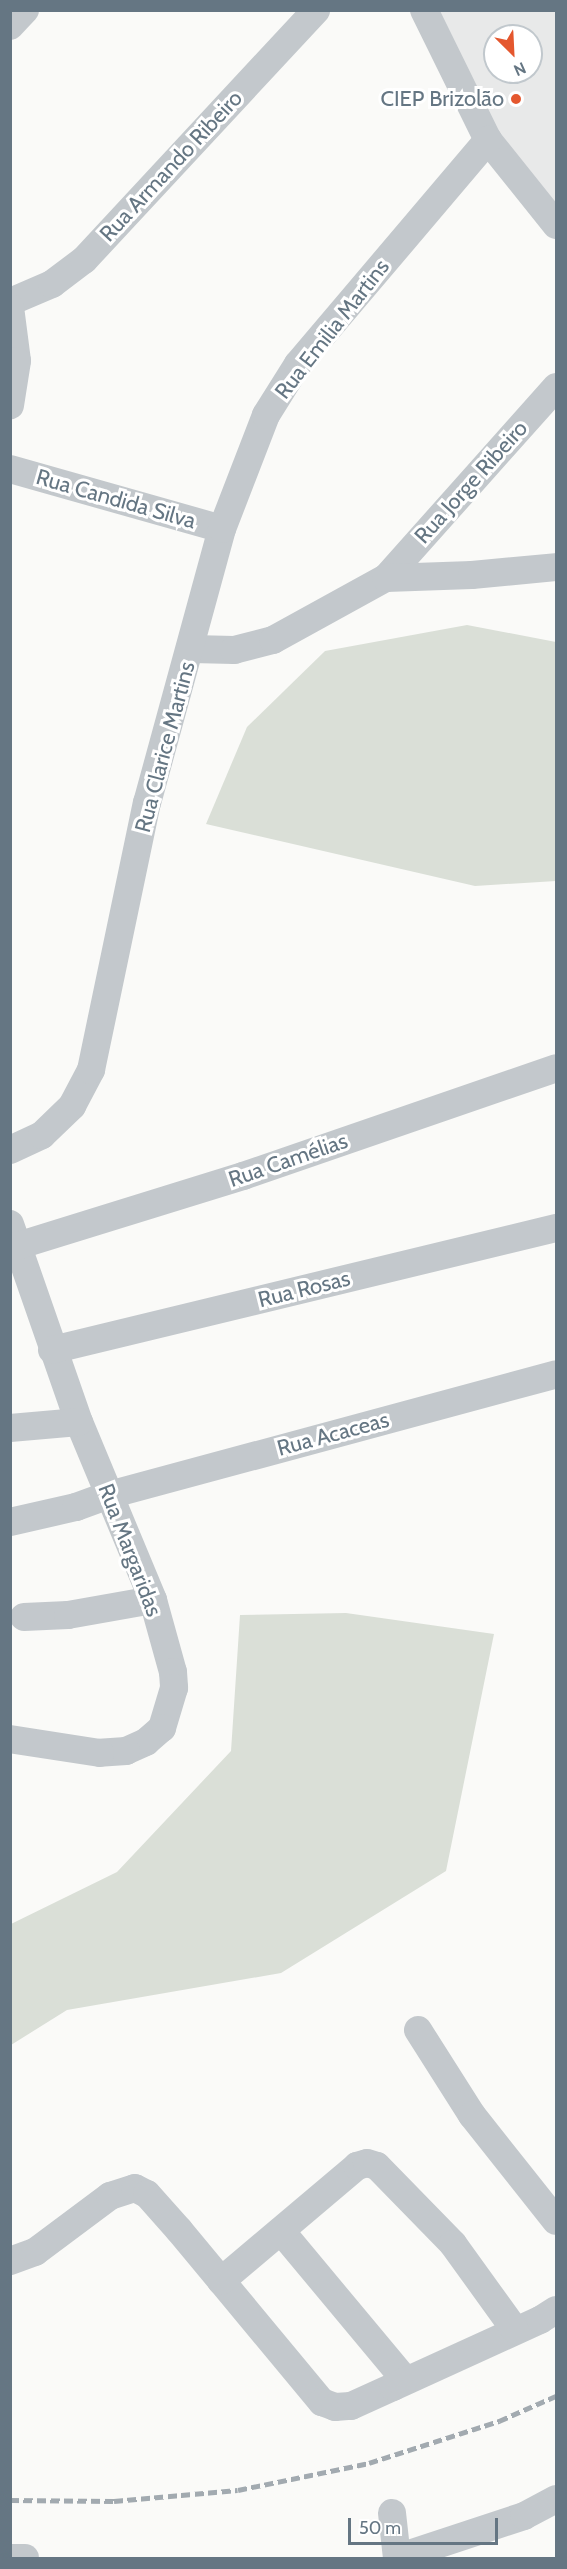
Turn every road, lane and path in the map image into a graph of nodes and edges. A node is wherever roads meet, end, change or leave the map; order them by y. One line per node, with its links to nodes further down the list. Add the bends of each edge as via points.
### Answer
1 (24, 10): 4 (street)
2 (316, 10): 7 (street, Rua Armando Ribeiro, via 84,260 52,285)
3 (424, 10): 5 (street)
4 (10, 26)
5 (488, 140): 6 (street); 12 (street, Rua Emilia Martins, via 298,364 266,415)
6 (556, 225)
7 (10, 302)
8 (10, 307): 10 (street, via 17,361)
9 (556, 387): 14 (street, Rua Jorge Ribeiro)
10 (10, 405)
11 (10, 469): 12 (street, Rua Candida Silva)
12 (222, 529): 15 (street, Rua Emilia Martins)
13 (556, 567): 14 (street, Rua Clarice Martins)
14 (386, 578): 15 (street, Rua Clarice Martins, via 273,640 234,650)
15 (192, 649): 17 (street, Rua Clarice Martins, via 147,803 91,1070 72,1106 42,1135)
16 (556, 1068): 19 (street, Rua Camélias, via 243,1176)
17 (10, 1150)
18 (556, 1228): 20 (street, Rua Rosas)
19 (14, 1235): 20 (street, Rua Margaridas)
20 (52, 1350): 22 (street, Rua Margaridas)
21 (556, 1374): 24 (street, Rua Acaceas)
22 (79, 1422): 23 (street); 24 (street, Rua Margaridas)
23 (10, 1428)
24 (109, 1495): 25 (street, Rua Acaceas); 26 (street, Rua Margaridas)
25 (10, 1522)
26 (153, 1600): 27 (street, via 68,1615); 28 (street, Rua Margaridas, via 173,1672 174,1688 162,1728 146,1742 126,1751 51,1747)
27 (24, 1617)
28 (10, 1739)
29 (418, 2030): 30 (street, via 472,2115)
30 (556, 2221)
31 (281, 2231): 33 (street); 35 (street, via 357,2166 377,2166 453,2244); 36 (street)
32 (10, 2261): 33 (street, via 35,2252 110,2196 135,2188 147,2194)
33 (221, 2281): 36 (street, via 322,2402 335,2407 351,2406)
34 (556, 2310): 35 (street)
35 (515, 2330): 36 (street)
36 (405, 2380)
37 (556, 2499): 40 (street, via 524,2516)
38 (392, 2513): 40 (street)
39 (10, 2558): 41 (street)
40 (397, 2558)
41 (25, 2559)

